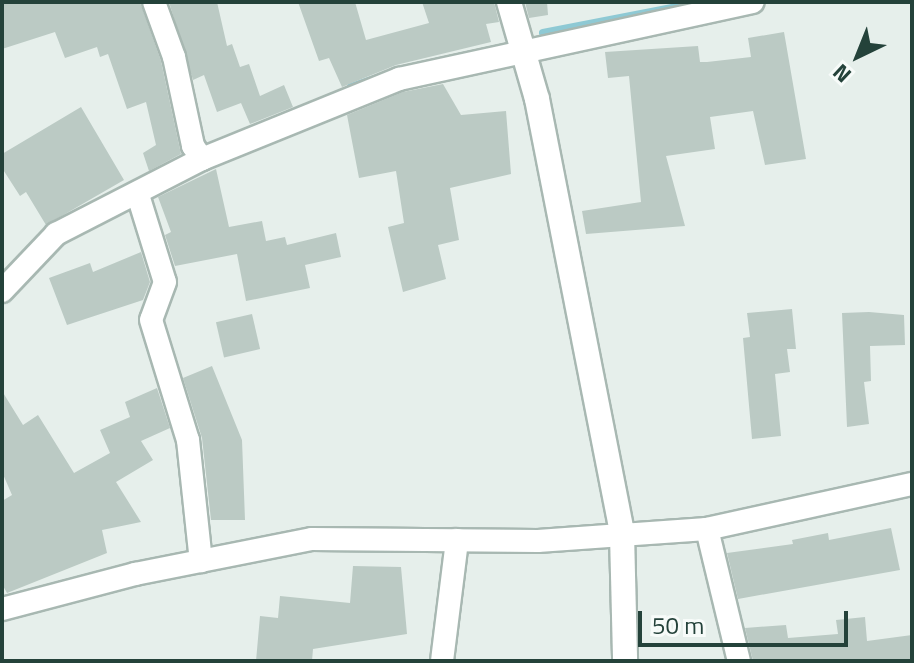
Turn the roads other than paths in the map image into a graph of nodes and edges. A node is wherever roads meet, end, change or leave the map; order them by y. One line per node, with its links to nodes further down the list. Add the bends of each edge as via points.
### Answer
1 (154, 2): 5 (street, via 174,57 193,146)
2 (509, 2): 4 (street)
3 (753, 2): 4 (street)
4 (522, 50): 5 (street, via 399,79); 10 (street, via 537,99)
5 (202, 159): 6 (street)
6 (138, 195): 7 (street, via 56,234); 12 (street, via 165,282 151,320 188,440)
7 (2, 291)
8 (912, 484): 9 (street)
9 (707, 529): 10 (street); 16 (street)
10 (622, 534): 11 (street); 15 (street)
11 (457, 540): 12 (street, via 312,539); 14 (street)
12 (201, 561): 13 (street)
13 (2, 609)
14 (442, 661)
15 (625, 661)
16 (739, 661)

